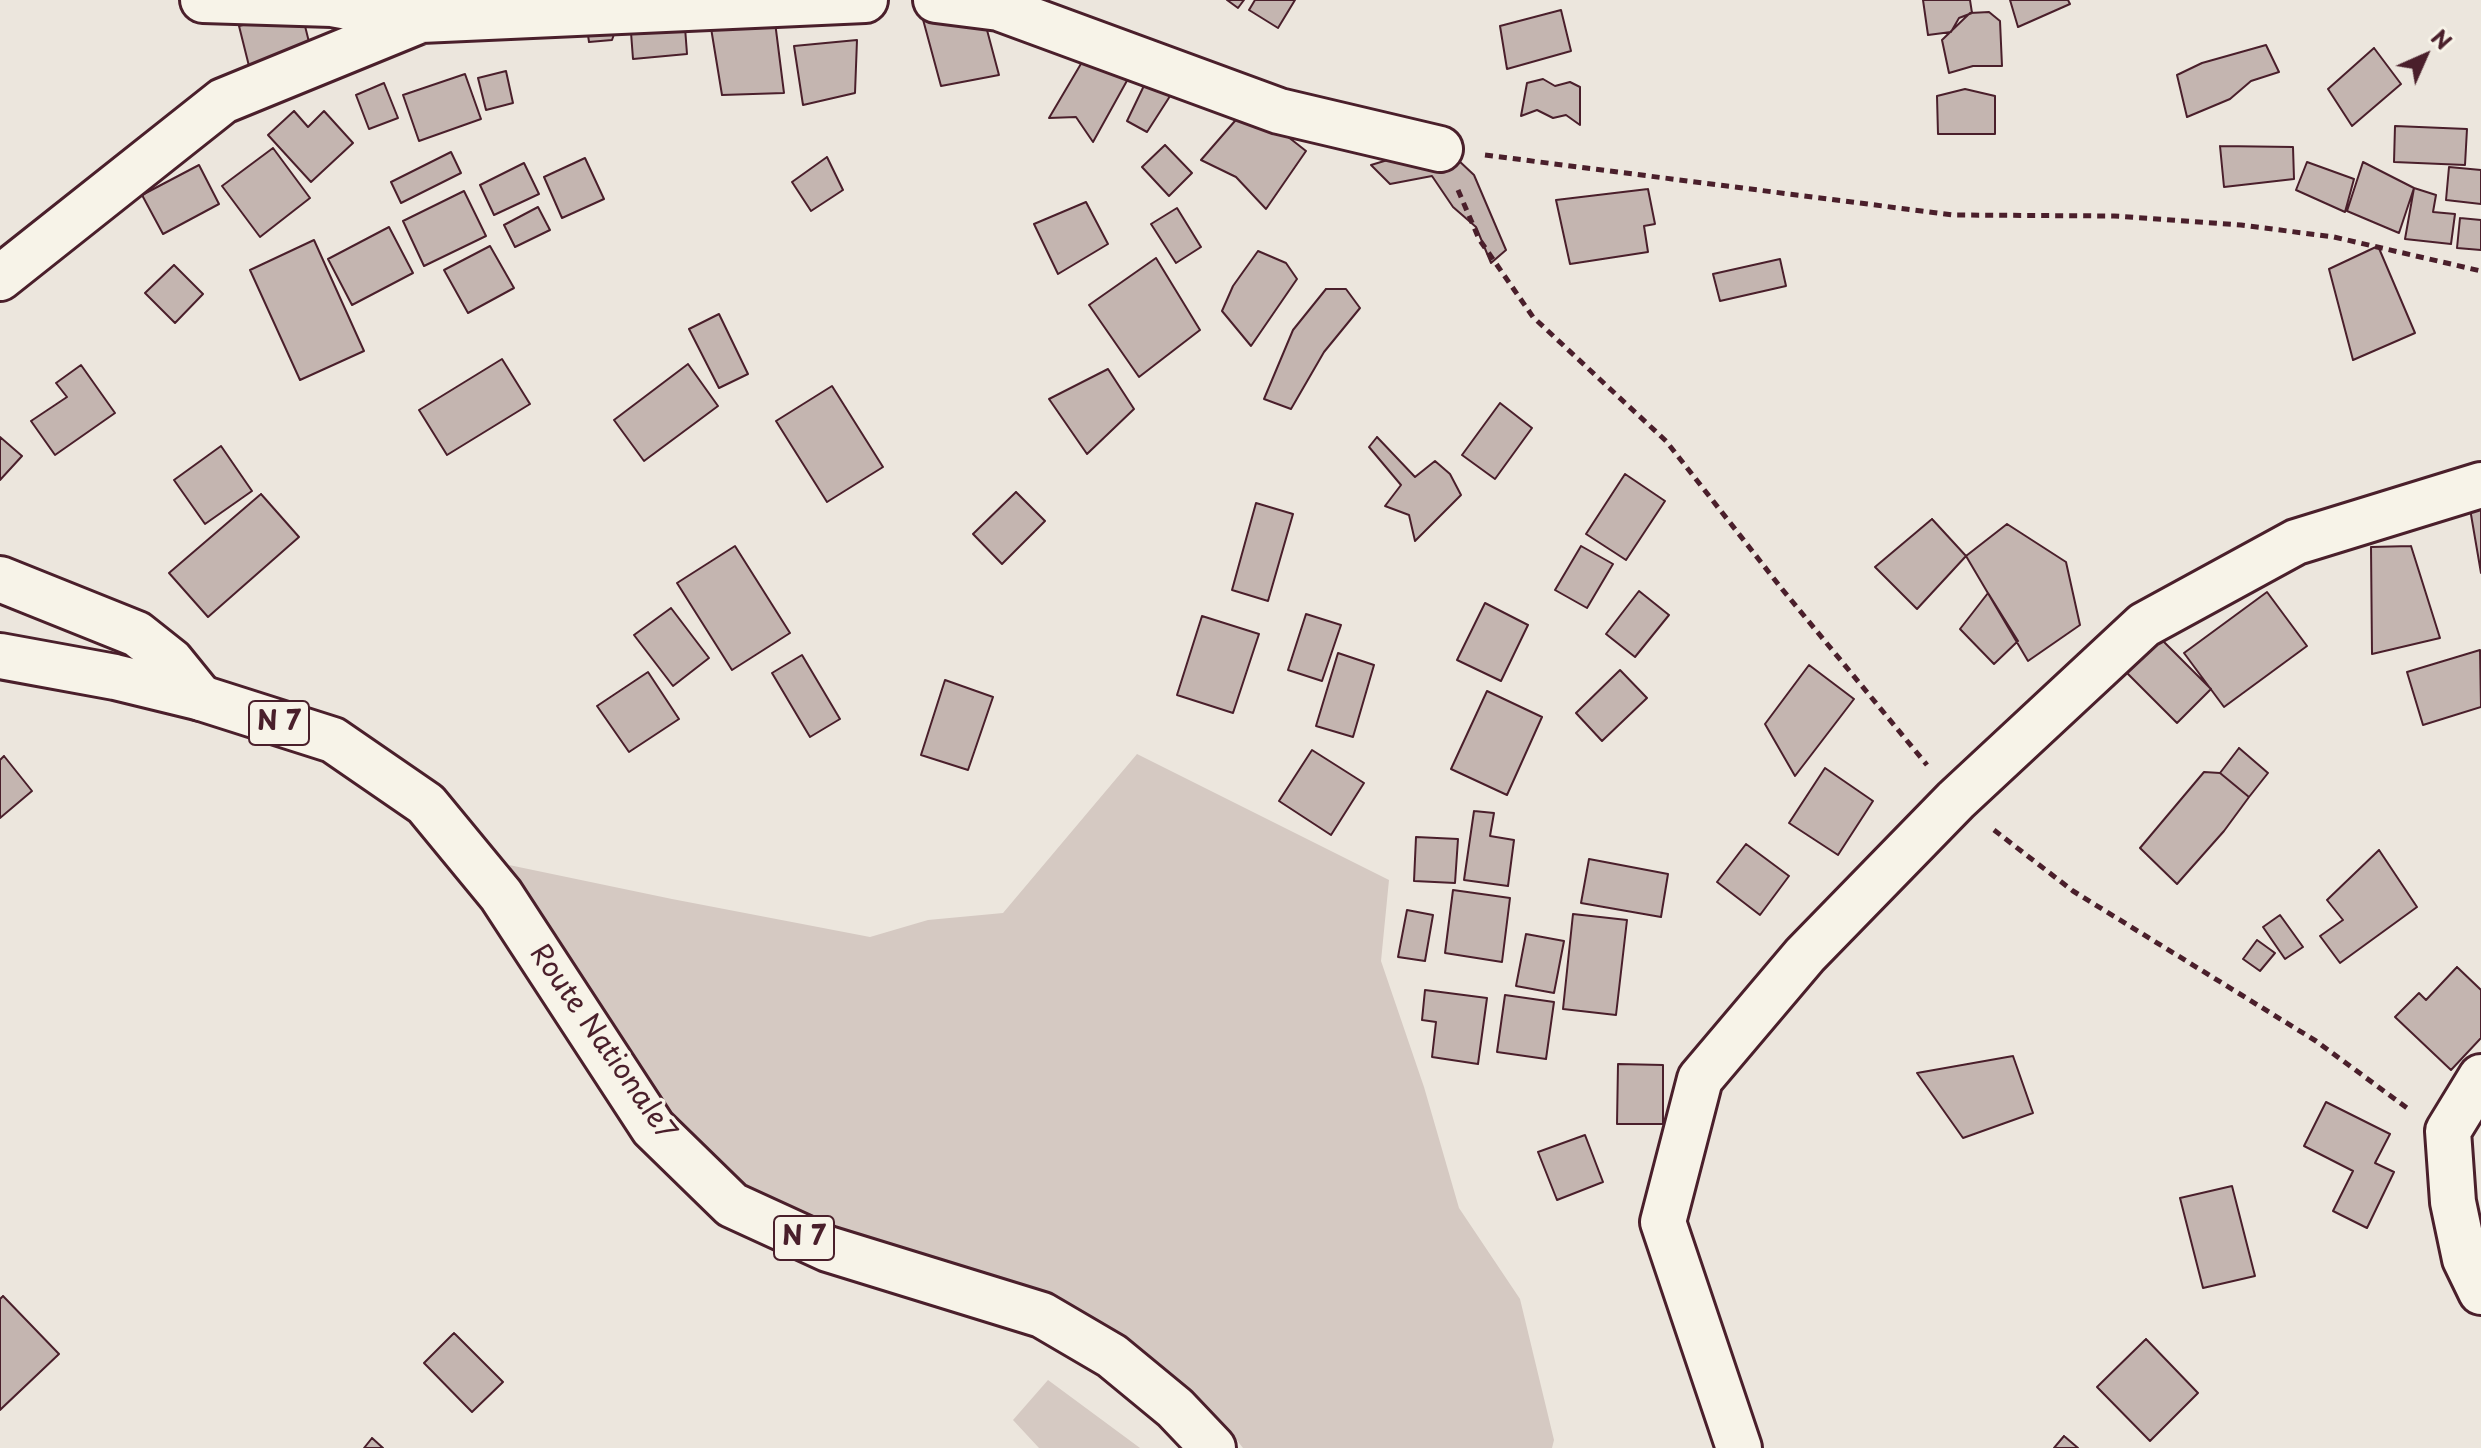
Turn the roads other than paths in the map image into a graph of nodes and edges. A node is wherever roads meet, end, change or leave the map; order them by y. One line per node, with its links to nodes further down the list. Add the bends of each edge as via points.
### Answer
1 (203, 0): 4 (street, via 332,4)
2 (865, 0): 4 (street)
3 (936, 0): 5 (street, via 999,8 1279,111)
4 (421, 20): 6 (street, via 223,101)
5 (1440, 149)
6 (0, 278)
7 (2481, 485): 14 (street, via 2296,542 2144,625 1956,800 1805,955 1700,1079 1663,1222)
8 (0, 579): 10 (street, via 137,634 171,661)
9 (0, 656): 10 (street, N 7)
10 (201, 698): 13 (street, Route Nationale7 / N 7, via 333,740 426,804 501,895 653,1128 732,1205 828,1249 1042,1315 1112,1356)
11 (2481, 1077): 12 (street, via 2448,1131 2453,1202 2465,1259)
12 (2481, 1292)
13 (1213, 1448)
14 (1739, 1448)

